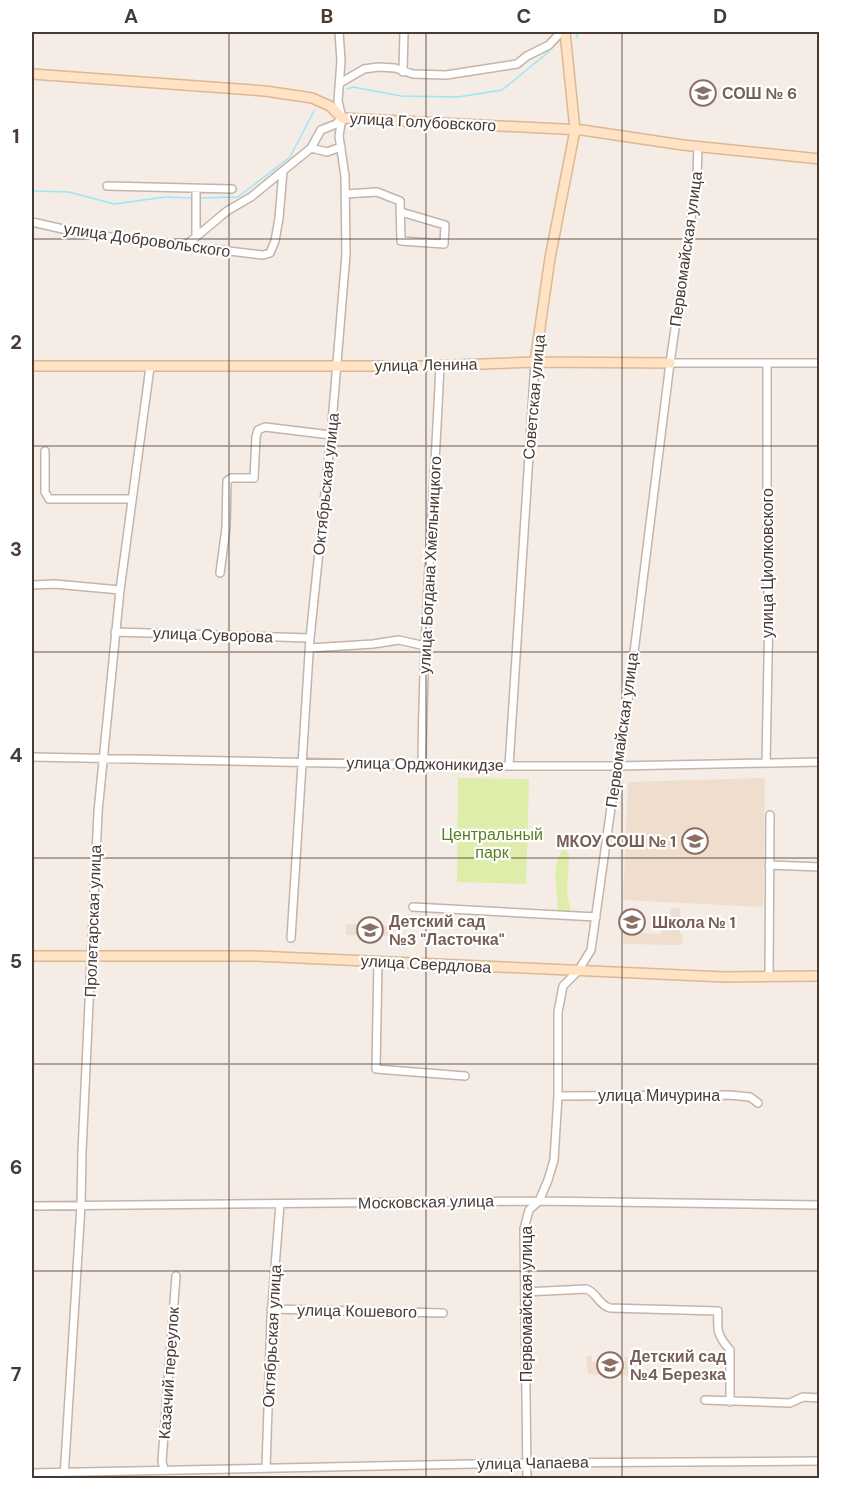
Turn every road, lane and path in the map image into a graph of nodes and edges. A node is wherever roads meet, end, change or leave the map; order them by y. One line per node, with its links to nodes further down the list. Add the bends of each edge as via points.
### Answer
1 (339, 32): 8 (street, Октябрьская улица)
2 (404, 32): 4 (street)
3 (563, 32): 6 (street, via 517,64 446,75); 10 (street, Советская улица)
4 (403, 60): 5 (street); 6 (street)
5 (395, 68): 6 (street); 8 (street, via 364,69)
6 (403, 72)
7 (32, 74): 9 (street, улица Голубовского, via 265,91 312,98 330,106)
8 (340, 83): 9 (street, Октябрьская улица, via 338,101)
9 (342, 118): 10 (street, улица Голубовского); 12 (street, Октябрьская улица); 13 (street, via 321,130)
10 (575, 130): 11 (street, улица Голубовского); 24 (street, Советская улица)
11 (698, 146): 14 (street, улица Голубовского); 25 (street, Первомайская улица)
12 (341, 147): 13 (street, via 327,152); 19 (street, Октябрьская улица)
13 (311, 148): 15 (street)
14 (819, 159)
15 (283, 171): 22 (street); 23 (street, улица Добровольского, via 270,254)
16 (107, 186): 18 (street)
17 (231, 189): 18 (street)
18 (196, 190): 22 (street)
19 (345, 194): 20 (street, via 377,192 400,201); 28 (street, Октябрьская улица)
20 (401, 212): 20 (street, via 401,241 444,244 445,225)
21 (32, 222): 23 (street, улица Добровольского, via 85,234)
22 (196, 237): 23 (street)
23 (185, 246)
24 (535, 362): 25 (street, улица Ленина); 29 (street, улица Ленина); 48 (street, Советская улица)
25 (670, 363): 26 (street, улица Ленина); 49 (street, Первомайская улица)
26 (767, 363): 27 (street, улица Ленина); 46 (street, улица Циолковского)
27 (819, 363)
28 (337, 365): 29 (street, улица Ленина); 31 (street, улица Ленина); 32 (street, Октябрьская улица)
29 (440, 365): 40 (street, улица Богдана Хмельницкого)
30 (32, 366): 31 (street, улица Ленина)
31 (150, 367): 34 (street, Пролетарская улица)
32 (331, 435): 35 (street, via 265,427 258,430 254,478 227,481); 39 (street, Октябрьская улица)
33 (45, 451): 34 (street, via 45,492 49,499)
34 (132, 500): 37 (street, Пролетарская улица)
35 (220, 573)
36 (32, 585): 37 (street)
37 (120, 590): 38 (street, Пролетарская улица)
38 (115, 632): 39 (street, улица Суворова); 43 (street, Пролетарская улица)
39 (310, 638): 41 (street, Октябрьская улица)
40 (425, 646): 41 (street, via 399,640); 47 (street, улица Богдана Хмельницкого)
41 (310, 648): 44 (street, Октябрьская улица)
42 (32, 757): 43 (street, улица Орджоникидзе)
43 (104, 758): 44 (street, улица Орджоникидзе); 57 (street, Пролетарская улица)
44 (302, 761): 47 (street, улица Орджоникидзе); 55 (street, Октябрьская улица)
45 (819, 762): 46 (street, улица Орджоникидзе)
46 (766, 763): 49 (street, улица Орджоникидзе)
47 (422, 765): 48 (street, улица Орджоникидзе)
48 (509, 766): 49 (street, улица Орджоникидзе)
49 (618, 766): 54 (street, Первомайская улица)
50 (770, 815): 51 (street)
51 (769, 865): 52 (street); 61 (street)
52 (819, 867)
53 (413, 907): 54 (street)
54 (596, 916): 59 (street, Первомайская улица, via 591,950)
55 (291, 938)
56 (32, 956): 57 (street, улица Свердлова)
57 (92, 956): 58 (street, улица Свердлова, via 264,956); 67 (street, Пролетарская улица)
58 (378, 962): 59 (street, улица Свердлова); 62 (street, via 376,1070)
59 (578, 971): 61 (street, улица Свердлова); 63 (street, Первомайская улица, via 563,986 558,1012)
60 (819, 976): 61 (street, улица Свердлова)
61 (770, 977)
62 (465, 1076)
63 (558, 1096): 64 (street, улица Мичурина, via 729,1095 750,1096); 65 (street, Первомайская улица, via 554,1160)
64 (758, 1103)
65 (539, 1201): 66 (street, Московская улица); 68 (street, Московская улица); 71 (street, Первомайская улица, via 529,1210 524,1229)
66 (280, 1204): 67 (street, Московская улица); 72 (street, Октябрьская улица)
67 (81, 1205): 69 (street, Московская улица); 82 (street, Пролетарская улица)
68 (819, 1205)
69 (32, 1206)
70 (176, 1276): 80 (street, Казачий переулок)
71 (525, 1292): 76 (street, via 586,1288 610,1308 718,1311 719,1338 730,1350); 78 (street, Первомайская улица)
72 (272, 1309): 73 (street, улица Кошевого); 79 (street, Октябрьская улица)
73 (443, 1312)
74 (819, 1398): 76 (street, via 803,1397 790,1403)
75 (705, 1400): 76 (street)
76 (730, 1402)
77 (819, 1461): 78 (street, улица Чапаева)
78 (526, 1463): 79 (street, улица Чапаева); 83 (street, Первомайская улица)
79 (266, 1468): 80 (street, улица Чапаева)
80 (164, 1470): 82 (street, улица Чапаева)
81 (32, 1473): 82 (street, улица Чапаева)
82 (64, 1476)
83 (526, 1479)

